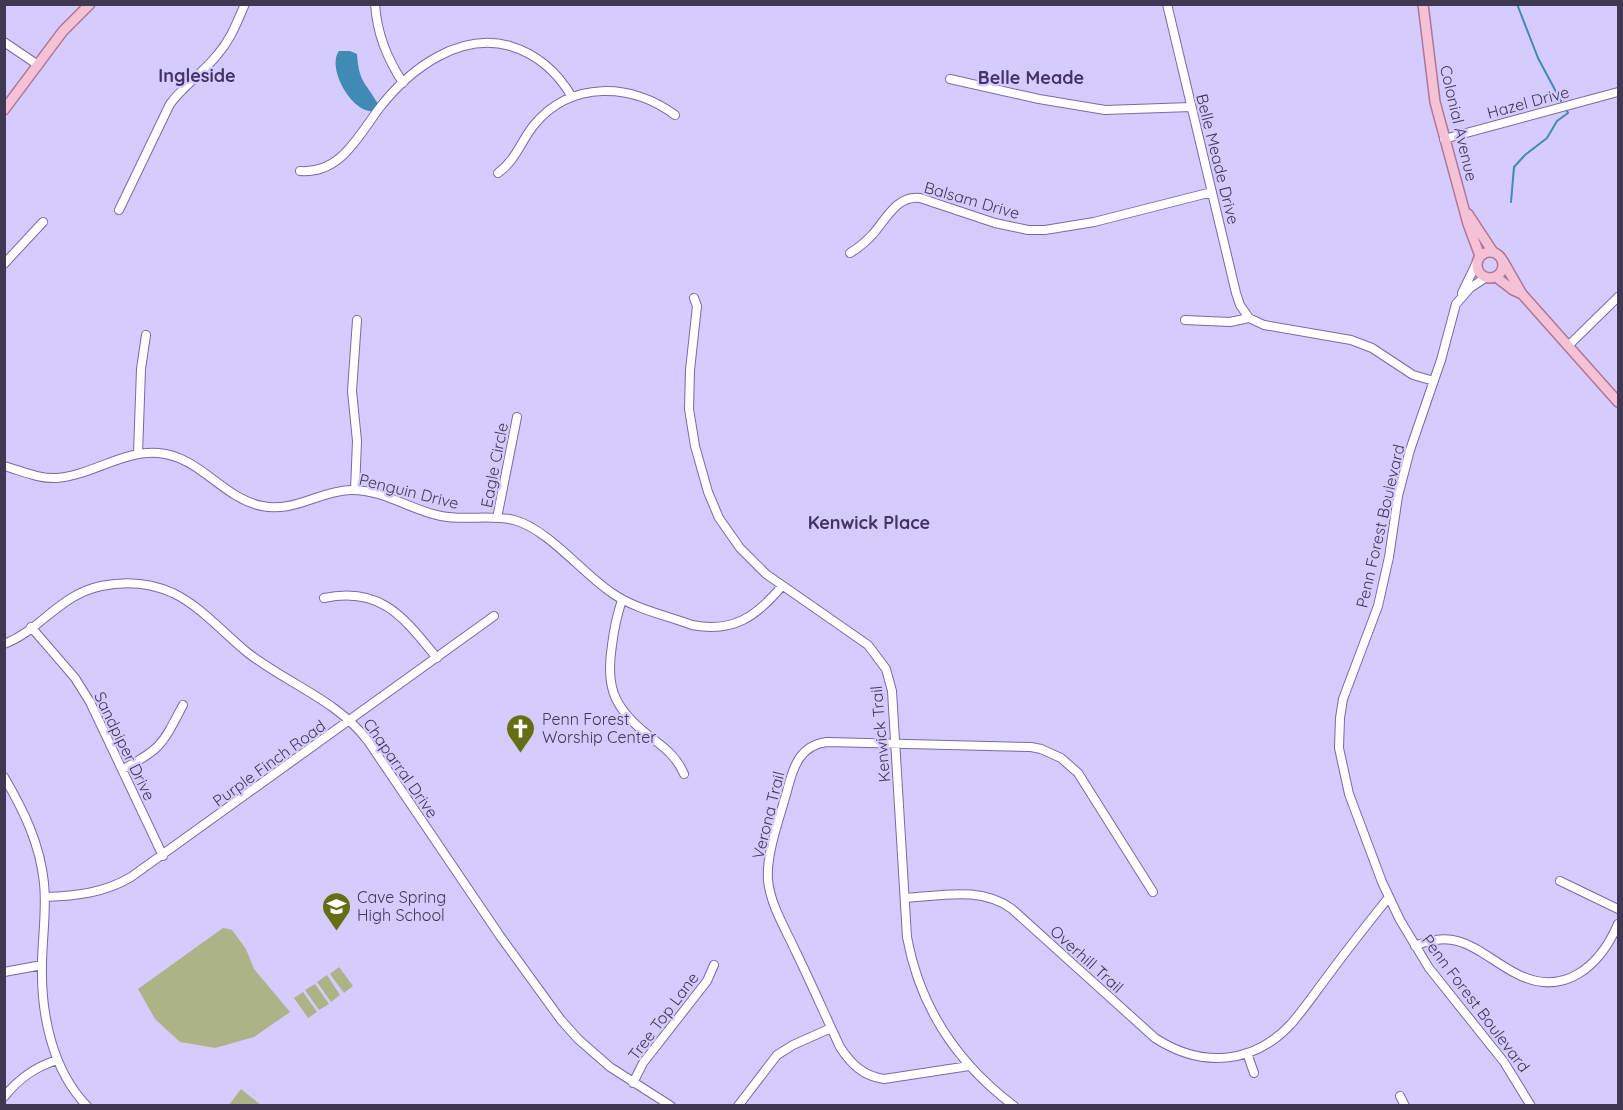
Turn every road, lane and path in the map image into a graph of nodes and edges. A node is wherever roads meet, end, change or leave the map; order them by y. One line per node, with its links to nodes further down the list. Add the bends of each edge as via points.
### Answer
1 (90, 4): 7 (main road, via 63,31)
2 (245, 4): 19 (street, via 220,52 170,104)
3 (375, 4): 9 (street, via 382,45)
4 (1167, 4): 12 (street, Belle Meade Drive)
5 (1424, 4): 15 (main road, Colonial Avenue, via 1431,72)
6 (4, 42): 7 (street)
7 (38, 65): 13 (main road)
8 (950, 79): 12 (street, via 1105,110)
9 (403, 83): 11 (street, via 450,50 472,43 492,43 519,49 542,61); 16 (street, via 381,105 343,156 326,168)
10 (1618, 92): 15 (street, Hazel Drive)
11 (572, 97): 14 (street, via 596,90 618,90 644,97); 17 (street, via 539,119 509,164)
12 (1191, 107): 18 (street, Belle Meade Drive)
13 (4, 110)
14 (675, 116)
15 (1444, 139): 20 (main road, Colonial Avenue)
16 (300, 171)
17 (498, 173)
18 (1212, 192): 23 (street, Balsam Drive, via 1094,222 1044,230 995,224 920,198 908,198 897,204); 33 (street, Belle Meade Drive, via 1238,299)
19 (119, 210)
20 (1466, 212): 22 (main road, Colonial Avenue); 24 (main road, Colonial Avenue)
21 (43, 222): 26 (street)
22 (1493, 252): 24 (main road); 25 (main road, Colonial Avenue)
23 (850, 254)
24 (1478, 259): 28 (main road, Colonial Avenue, via 1479,273); 32 (street, Penn Forest Boulevard)
25 (1503, 261): 27 (main road); 29 (main road, Colonial Avenue)
26 (4, 264)
27 (1496, 277): 28 (main road); 29 (main road, Colonial Avenue)
28 (1485, 278): 32 (street, Penn Forest Boulevard)
29 (1522, 294): 37 (main road, Colonial Avenue)
30 (1618, 297): 37 (street)
31 (694, 298): 45 (street, Kenwick Trail, via 697,306 689,409 708,492 735,541)
32 (1461, 298): 38 (street, Penn Forest Boulevard)
33 (1249, 318): 35 (street, via 1230,322); 38 (street, via 1264,325 1361,343 1413,375)
34 (357, 320): 43 (street, via 352,391 357,441)
35 (1185, 320)
36 (146, 335): 41 (street)
37 (1568, 346): 39 (main road, Colonial Avenue)
38 (1434, 381): 62 (street, Penn Forest Boulevard, via 1403,475 1378,606 1346,690 1340,718 1339,748 1346,784)
39 (1618, 402)
40 (517, 417): 44 (street, Eagle Circle)
41 (138, 454): 42 (street, Penguin Drive, via 59,477); 43 (street, Penguin Drive, via 179,458 200,468 236,496 262,506 293,505)
42 (4, 466)
43 (355, 490): 44 (street, Penguin Drive, via 440,516)
44 (497, 518): 47 (street, Penguin Drive, via 534,529)
45 (782, 586): 47 (street, Penguin Drive, via 747,619 714,627 692,625); 54 (street, Kenwick Trail, via 868,645 881,659 892,691)
46 (324, 598): 51 (street, via 358,595 382,603 406,622)
47 (622, 600): 56 (street, via 609,664 613,693 627,716 675,757)
48 (494, 616): 51 (street, Purple Finch Road)
49 (31, 627): 50 (street, Chaparral Drive); 53 (street, Chaparral Drive, via 68,599 100,586 126,583 162,589 187,602 249,653); 55 (street, Sandpiper Drive, via 75,678)
50 (4, 644)
51 (437, 658): 53 (street, Purple Finch Road)
52 (183, 705): 55 (street, via 160,745)
53 (351, 721): 58 (street, Purple Finch Road); 75 (street, Chaparral Drive, via 561,1020 590,1050)
54 (895, 744): 60 (street, Verona Trail, via 1031,747 1061,758 1086,784); 63 (street, Kenwick Trail); 70 (street, Verona Trail, via 827,742 804,751 791,776 774,842 768,874 770,891)
55 (123, 769): 58 (street, Sandpiper Drive)
56 (684, 774)
57 (4, 777): 61 (street, via 34,835)
58 (163, 856): 61 (street, Purple Finch Road, via 102,891)
59 (1560, 881): 64 (street)
60 (1153, 892)
61 (45, 897): 67 (street)
62 (1389, 897): 66 (street, Penn Forest Boulevard); 71 (street, Overhill Trail, via 1291,1023 1268,1044)
63 (905, 898): 71 (street, Overhill Trail, via 970,894 998,901 1012,909 1166,1045 1186,1054 1214,1058); 73 (street, Kenwick Trail, via 911,957 923,994 940,1027)
64 (1618, 909)
65 (1618, 924): 66 (street, via 1592,965 1557,981 1518,975 1484,952 1458,941 1432,940)
66 (1415, 946): 83 (street, Penn Forest Boulevard, via 1504,1062)
67 (42, 965): 69 (street); 72 (street, via 50,1035)
68 (714, 965): 75 (street, Tree Top Lane, via 707,981 643,1063)
69 (4, 972)
70 (831, 1028): 73 (street, Verona Trail, via 854,1065 876,1078); 80 (street, via 777,1055)
71 (1247, 1053): 74 (street)
72 (57, 1060): 77 (street, via 26,1075); 78 (street, via 70,1087)
73 (969, 1066): 81 (street, Kenwick Trail)
74 (1254, 1073)
75 (633, 1083): 79 (street, Chaparral Drive)
76 (1400, 1096): 82 (street)
77 (4, 1097)
78 (87, 1106)
79 (671, 1106)
80 (738, 1106)
81 (1014, 1106)
82 (1405, 1106)
83 (1531, 1106)

